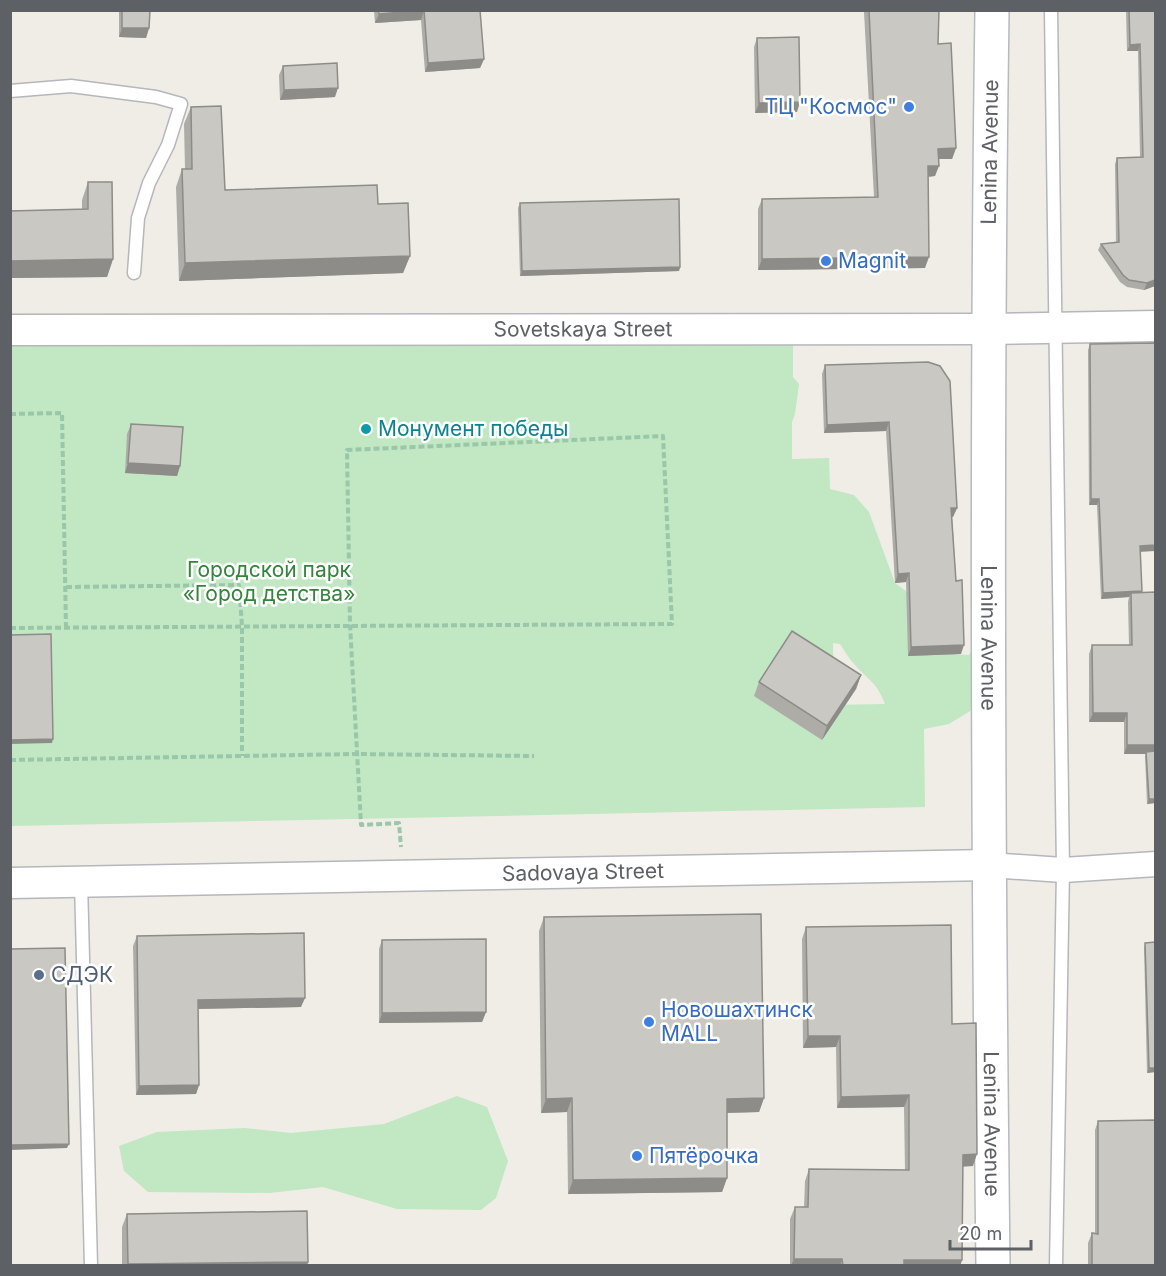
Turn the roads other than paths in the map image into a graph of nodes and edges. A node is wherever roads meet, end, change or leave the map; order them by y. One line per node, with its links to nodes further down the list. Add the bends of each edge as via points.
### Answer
1 (992, 10): 7 (main road, Lenina Avenue)
2 (1051, 10): 6 (lane)
3 (10, 91): 4 (lane, via 71,86 182,104 138,218)
4 (134, 273)
5 (1155, 326): 6 (street, Sovetskaya Street)
6 (1056, 327): 7 (street, Sovetskaya Street); 11 (lane)
7 (988, 329): 8 (street, Sovetskaya Street); 10 (main road, Lenina Avenue)
8 (10, 330)
9 (1155, 864): 11 (street, Sadovaya Street)
10 (989, 865): 11 (street, Sadovaya Street); 12 (street, Sadovaya Street); 15 (main road, Lenina Avenue)
11 (1063, 870): 16 (lane)
12 (81, 882): 13 (street, Sadovaya Street); 14 (lane)
13 (10, 883)
14 (91, 1266)
15 (993, 1266)
16 (1056, 1266)

